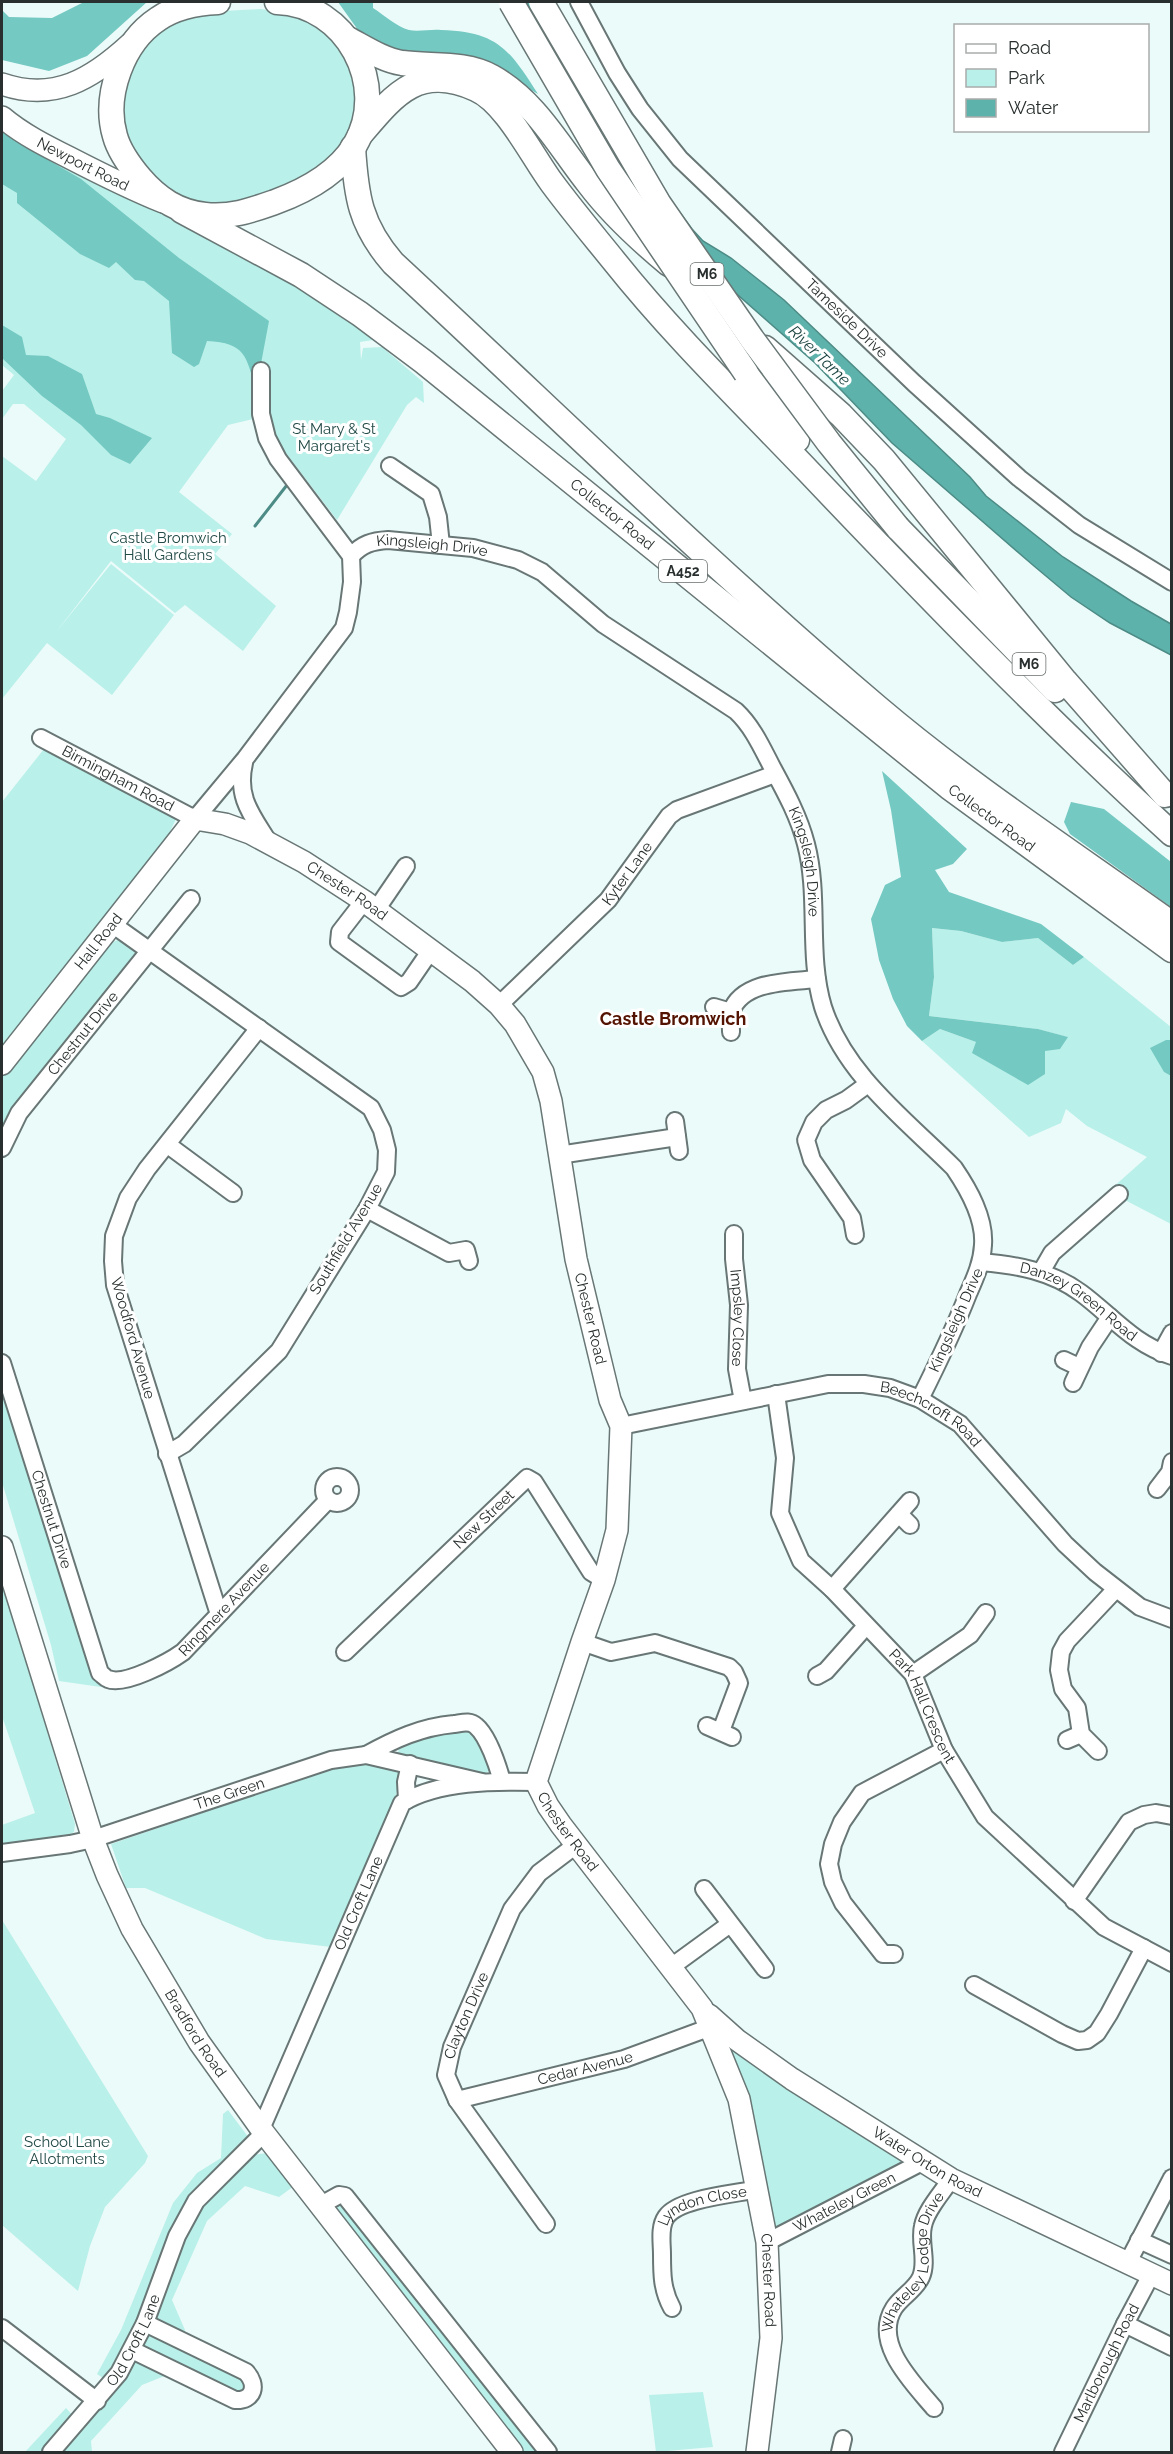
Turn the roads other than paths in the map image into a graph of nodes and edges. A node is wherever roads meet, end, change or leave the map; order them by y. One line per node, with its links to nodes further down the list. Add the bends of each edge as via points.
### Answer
1 (175, 2): 8 (highway)
2 (218, 2): 8 (highway, via 193,4)
3 (277, 2): 9 (highway, via 308,8)
4 (326, 2): 9 (highway)
5 (511, 2): 20 (highway, M6, bridge, via 608,169 746,373 807,453)
6 (541, 2): 24 (highway, M6, bridge, via 659,204 829,443 898,528 1027,662)
7 (579, 2): 19 (street, Tameside Drive, via 634,100 680,159 914,384 1019,478 1079,525)
8 (158, 18): 10 (highway)
9 (342, 32): 13 (highway, Collector Road, via 361,64 368,92); 24 (highway, via 378,55 400,63 453,66 490,76 520,97 590,186 643,242 841,415 884,460 1065,681)
10 (135, 40): 11 (main road, via 89,77 63,88 29,91); 14 (highway, Collector Road, via 114,87 115,136 129,165 147,187)
11 (2, 84)
12 (2, 117): 14 (main road, Newport Road, via 16,130 126,188)
13 (357, 141): 14 (highway, via 317,183 278,201 228,215); 20 (highway, via 387,103 410,84 431,80 460,82 493,99 551,182 636,290); 32 (highway, Collector Road / A452, via 357,194 366,224 378,247 393,263 746,593 879,709 960,773)
14 (176, 208): 35 (highway, Collector Road / A452, via 300,275 360,314 949,787)
15 (261, 372): 18 (street, via 261,414 267,438 278,459)
16 (390, 466): 17 (street, via 431,494)
17 (441, 545): 18 (street, Kingsleigh Drive, via 375,540 360,546); 23 (street, Kingsleigh Drive, via 518,560 542,572 603,624 736,711 748,723)
18 (351, 556): 22 (street, via 352,582 344,628)
19 (1172, 582)
20 (952, 619): 26 (highway, M6, via 1089,758)
21 (41, 738): 25 (street, Birmingham Road)
22 (245, 759): 25 (street); 27 (street, via 240,780 243,796)
23 (776, 774): 36 (street, Kingsleigh Drive, via 795,811 806,845); 37 (street, Kyter Lane, via 669,816 608,900)
24 (1168, 798)
25 (195, 819): 27 (main road, Chester Road, via 225,824); 31 (main road, Hall Road)
26 (1172, 834)
27 (269, 843): 30 (main road, Chester Road)
28 (406, 866): 30 (street)
29 (191, 899): 33 (street, Chestnut Drive)
30 (370, 905): 34 (main road, Chester Road); 34 (street, via 340,932 339,942 401,987 409,982)
31 (112, 924): 33 (street, Southfield Avenue); 42 (main road, Hall Road)
32 (1172, 924)
33 (150, 950): 40 (street, Southfield Avenue); 46 (street, Chestnut Drive, via 19,1113)
34 (431, 950): 37 (main road, Chester Road)
35 (1172, 950)
36 (817, 979): 39 (street, via 756,988 742,997); 43 (street, Kingsleigh Drive, via 824,1008 844,1052)
37 (499, 1005): 47 (main road, Chester Road, via 543,1072)
38 (714, 1007): 39 (street)
39 (731, 1012): 41 (street)
40 (259, 1028): 45 (street, Woodford Avenue); 50 (street, Southfield Avenue, via 371,1108 387,1150 386,1172)
41 (731, 1032)
42 (2, 1064)
43 (868, 1084): 52 (street, via 826,1110 814,1122 806,1140 812,1160 852,1218); 54 (street, Kingsleigh Drive, via 954,1168 966,1185 978,1213 983,1243)
44 (677, 1137): 47 (street)
45 (168, 1145): 48 (street); 65 (street, Woodford Avenue, via 128,1198 114,1236 112,1261 115,1285)
46 (2, 1148)
47 (559, 1155): 64 (main road, Chester Road, via 576,1259 610,1400)
48 (234, 1193)
49 (1119, 1194): 55 (street, via 1052,1253)
50 (367, 1209): 53 (street, via 449,1253 466,1251); 65 (street, Southfield Avenue, via 279,1351 184,1444)
51 (734, 1234): 63 (street, Impsley Close, via 740,1305 737,1370)
52 (855, 1235)
53 (470, 1261)
54 (981, 1262): 55 (street, Danzey Green Road, via 1018,1265); 62 (street, Kingsleigh Drive)
55 (1041, 1272): 56 (street, Danzey Green Road, via 1080,1292)
56 (1110, 1317): 58 (street, Danzey Green Road, via 1140,1341); 60 (street, via 1071,1363)
57 (1172, 1333): 58 (street)
58 (1166, 1354)
59 (2, 1363): 80 (street, Chestnut Drive)
60 (1073, 1383)
61 (776, 1394): 62 (street, Beechcroft Road, via 828,1384 864,1384 891,1388); 63 (street, Beechcroft Road); 72 (street, Park Hall Crescent, via 784,1458 780,1513 801,1561)
62 (920, 1400): 73 (street, Beechcroft Road, via 960,1424 1065,1544)
63 (743, 1401): 64 (street, Beechcroft Road)
64 (621, 1426): 71 (main road, Chester Road, via 618,1530)
65 (167, 1454): 74 (street, Woodford Avenue)
66 (1171, 1469): 67 (street)
67 (1157, 1489)
68 (327, 1500): 74 (street, Ringmere Avenue)
69 (910, 1501): 72 (street, via 904,1520)
70 (2, 1547): 93 (main road, Bradford Road)
71 (604, 1580): 78 (main road, Chester Road); 79 (street, New Street, via 591,1572 534,1482 527,1478)
72 (832, 1589): 77 (street, Park Hall Crescent)
73 (1115, 1590): 76 (street, Beechcroft Road, via 1140,1607); 85 (street, via 1067,1641 1059,1670 1063,1689 1077,1708 1075,1737)
74 (220, 1612): 80 (street, Ringmere Avenue, via 183,1652 163,1666 121,1680 109,1680)
75 (986, 1613): 81 (street, via 970,1635)
76 (1172, 1619)
77 (866, 1626): 81 (street, Park Hall Crescent); 82 (street)
78 (582, 1642): 83 (street, via 611,1652 655,1643 729,1667 739,1683); 90 (main road, Chester Road)
79 (345, 1652)
80 (100, 1673)
81 (913, 1674): 84 (street, Park Hall Crescent)
82 (827, 1676)
83 (720, 1731)
84 (944, 1750): 97 (street, Park Hall Crescent, via 985,1816); 100 (street, via 862,1793 842,1822 833,1844 829,1864 833,1882 843,1903)
85 (1098, 1751)
86 (366, 1755): 87 (street, The Green); 88 (street, The Green, via 429,1726 470,1722 478,1727); 93 (street, The Green, via 331,1760)
87 (410, 1764): 89 (street, The Green); 91 (street)
88 (502, 1781): 89 (street); 90 (street)
89 (483, 1782): 91 (street)
90 (536, 1782): 94 (main road, Chester Road)
91 (406, 1800): 107 (street, Old Croft Lane, via 398,1809)
92 (1172, 1816): 97 (street, via 1150,1814 1129,1822)
93 (93, 1839): 95 (street, The Green); 107 (main road, Bradford Road, via 132,1929 199,2042)
94 (576, 1845): 102 (main road, Chester Road); 106 (street, Clayton Drive, via 539,1873 512,1909 448,2060 446,2075)
95 (2, 1853)
96 (704, 1889): 98 (street)
97 (1074, 1901): 99 (street, Park Hall Crescent, via 1104,1927)
98 (730, 1924): 102 (street); 103 (street)
99 (1144, 1948): 101 (street, Park Hall Crescent); 104 (street, via 1109,2014 1097,2033 1087,2040 1078,2041 1062,2034)
100 (885, 1958)
101 (1172, 1963)
102 (671, 1967): 105 (main road, Chester Road)
103 (765, 1969)
104 (974, 1985)
105 (707, 2018): 106 (street, Cedar Avenue, via 624,2059); 108 (main road, Water Orton Road, via 792,2079); 111 (main road, Chester Road, via 739,2099)
106 (457, 2100): 113 (street, Clayton Drive)
107 (262, 2131): 112 (main road, Bradford Road); 121 (street, Old Croft Lane, via 196,2201 177,2236)
108 (922, 2162): 110 (main road, Water Orton Road); 115 (street, Whateley Green)
109 (1172, 2178): 114 (street)
110 (951, 2179): 117 (main road, Water Orton Road); 127 (street, Whateley Lodge Drive, via 922,2228 921,2279 894,2308 888,2324 893,2351 908,2377)
111 (758, 2189): 115 (main road, Chester Road); 120 (street, Lyndon Close, via 682,2205 666,2218 662,2277 664,2295)
112 (321, 2205): 129 (main road, Bradford Road); 130 (street, via 339,2194 345,2196)
113 (546, 2224)
114 (1139, 2240): 116 (street); 117 (street)
115 (767, 2242): 131 (main road, Chester Road, via 771,2338)
116 (1172, 2255)
117 (1127, 2264): 118 (main road, Water Orton Road)
118 (1151, 2275): 119 (main road, Water Orton Road); 122 (street, Marlborough Road)
119 (1172, 2284)
120 (672, 2308)
121 (145, 2323): 125 (street, Old Croft Lane); 125 (street, via 246,2372 254,2389 242,2401 235,2400)
122 (1125, 2324): 124 (street); 132 (street, Marlborough Road)
123 (2, 2328): 126 (street)
124 (1172, 2347)
125 (132, 2350): 126 (street, Old Croft Lane)
126 (97, 2401): 128 (street, Old Croft Lane)
127 (934, 2408)
128 (51, 2452)
129 (512, 2452)
130 (548, 2452)
131 (757, 2452)
132 (1063, 2452)

